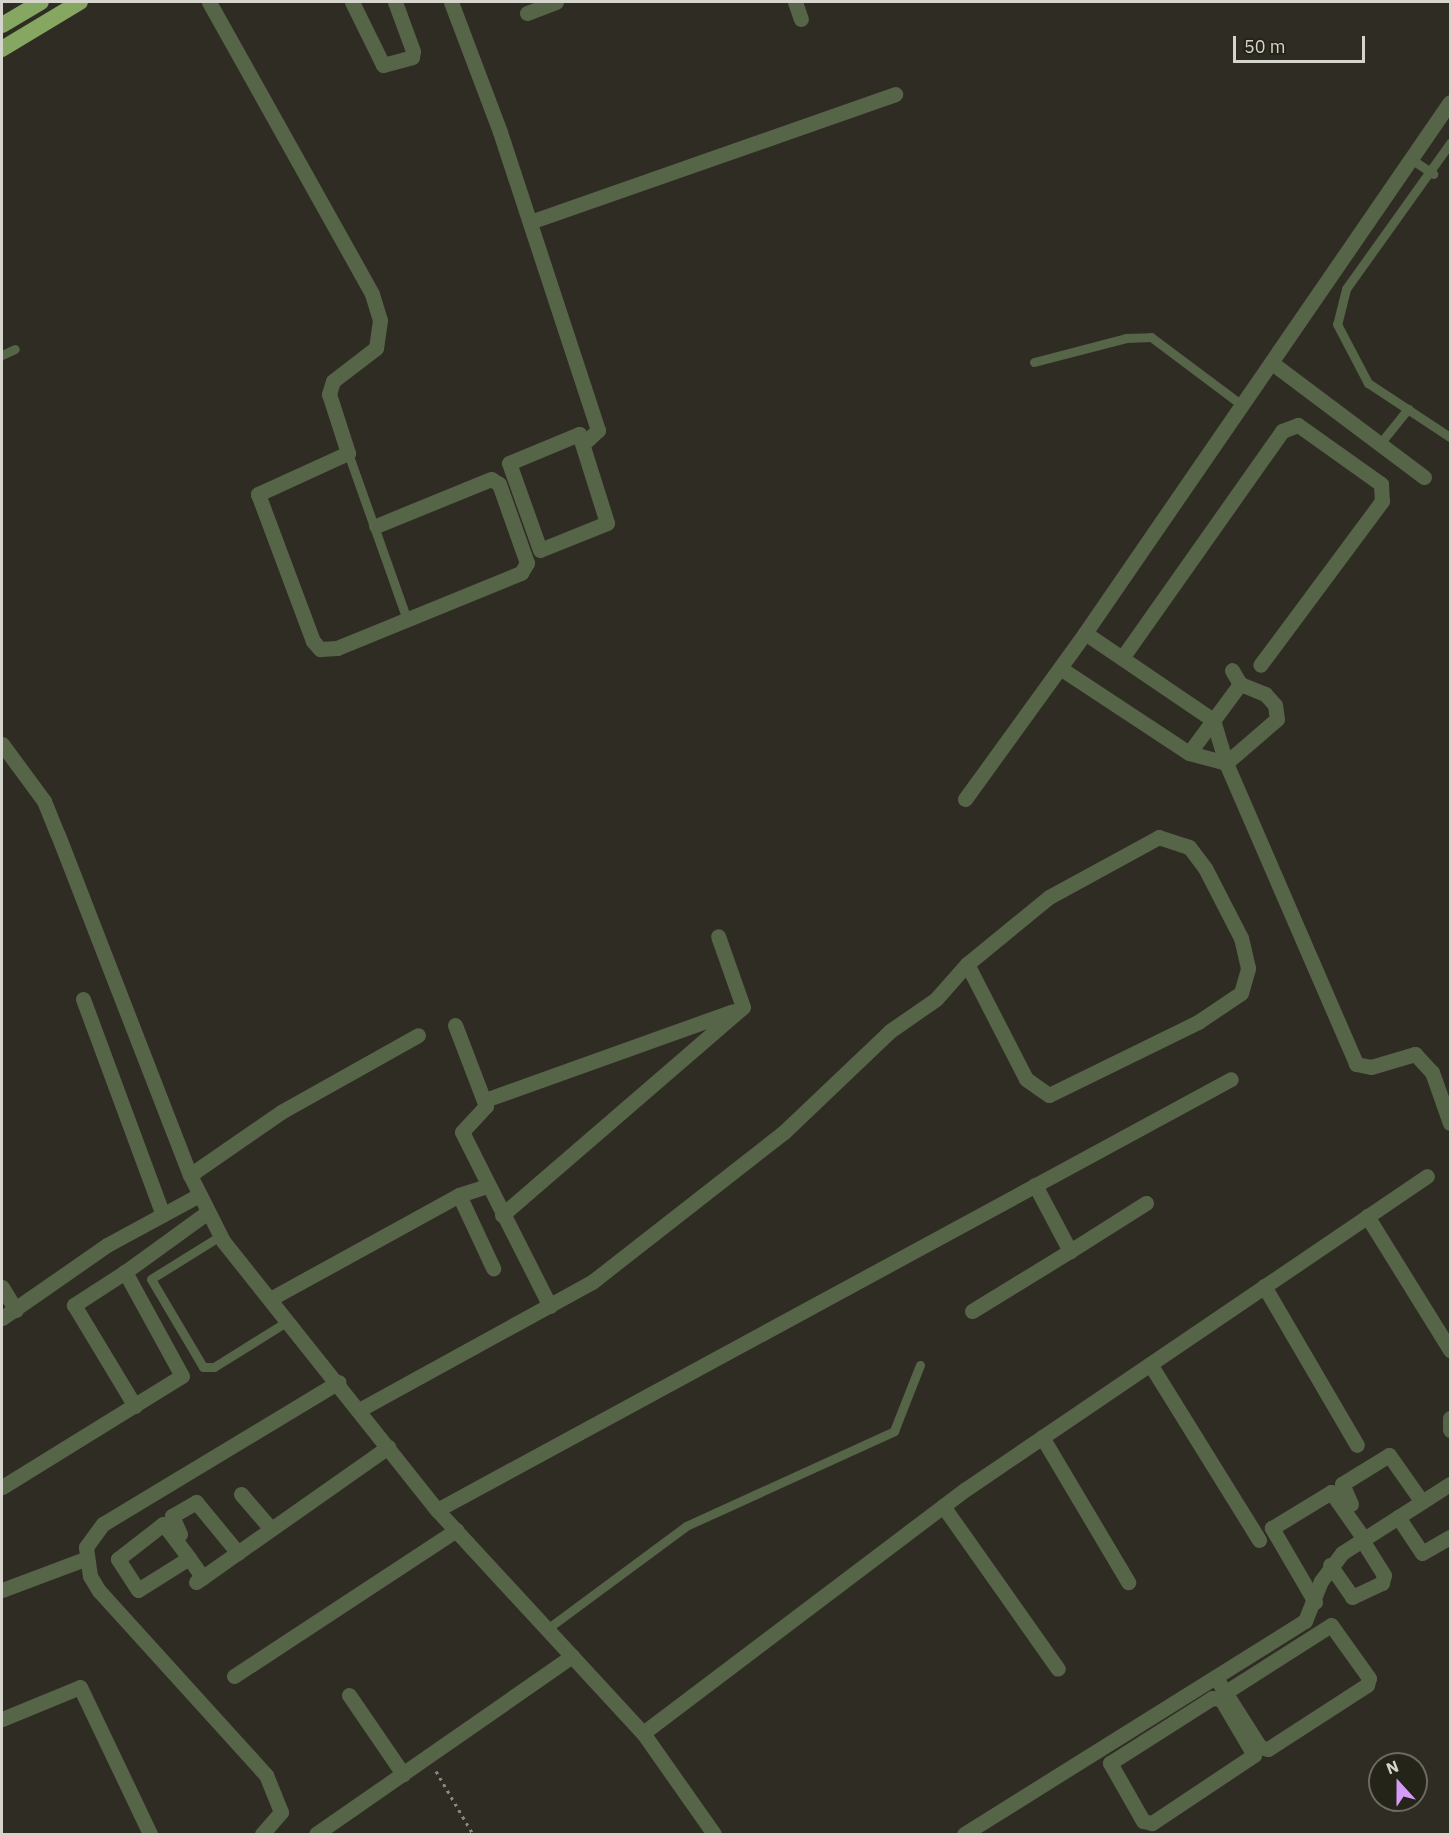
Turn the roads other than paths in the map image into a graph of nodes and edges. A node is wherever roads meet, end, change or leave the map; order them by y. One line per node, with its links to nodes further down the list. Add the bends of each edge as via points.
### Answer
1 (41, 2): 11 (highway)
2 (80, 2): 12 (highway)
3 (209, 2): 28 (street, via 372,294 380,320 376,348 333,381 329,394)
4 (352, 2): 5 (street, via 383,65 412,57)
5 (395, 2)
6 (451, 2): 18 (street)
7 (556, 2): 9 (street)
8 (795, 2): 10 (street)
9 (527, 13)
10 (801, 19)
11 (2, 25)
12 (2, 49)
13 (895, 94): 18 (street)
14 (1450, 102): 16 (street)
15 (1450, 143): 17 (lane)
16 (1411, 159): 17 (lane); 22 (street)
17 (1433, 174): 24 (lane, via 1346,289 1337,324 1368,383)
18 (530, 222): 26 (street, via 598,430)
19 (15, 349): 20 (lane)
20 (2, 355)
21 (1034, 362): 23 (lane, via 1151,337)
22 (1272, 363): 23 (street); 27 (street)
23 (1242, 405): 32 (street)
24 (1408, 409): 25 (lane); 27 (lane)
25 (1450, 437)
26 (586, 441): 26 (street, via 607,523 540,550 509,463 579,434)
27 (1378, 446): 29 (street)
28 (348, 453): 30 (lane); 31 (street, via 261,488 259,500 320,649 337,648)
29 (1424, 477)
30 (376, 526): 31 (lane); 31 (street, via 491,478 499,484 527,563 521,573)
31 (407, 620)
32 (1085, 633): 33 (street); 35 (street)
33 (1122, 658): 34 (street, via 1282,431 1298,425 1381,484 1382,501); 38 (street)
34 (1260, 664)
35 (1060, 668): 40 (street); 42 (street)
36 (1232, 670): 37 (street)
37 (1240, 684): 38 (street); 41 (street, via 1265,694 1275,705 1277,719)
38 (1213, 720): 40 (street); 41 (street)
39 (2, 744): 52 (street, via 44,801)
40 (1189, 753): 41 (street)
41 (1226, 763): 51 (street, via 1356,1064 1371,1067 1415,1054 1432,1072)
42 (965, 799)
43 (718, 936): 46 (street)
44 (967, 964): 44 (street, via 1026,1078 1049,1095 1198,1022 1241,993 1248,968 1241,938 1205,868 1189,846 1159,837 1049,897); 70 (street, via 936,999 890,1031 784,1132 592,1282)
45 (83, 999): 60 (street)
46 (743, 1007): 50 (street); 61 (street)
47 (455, 1025): 50 (street)
48 (418, 1035): 52 (street, via 281,1112)
49 (1231, 1079): 54 (street)
50 (485, 1100): 55 (street, via 486,1106 462,1132)
51 (1450, 1123)
52 (189, 1176): 56 (street)
53 (1427, 1176): 62 (street)
54 (1035, 1185): 64 (street); 91 (street)
55 (486, 1186): 57 (street); 61 (street)
56 (199, 1195): 59 (street); 60 (street)
57 (459, 1195): 65 (street); 69 (street)
58 (1146, 1203): 64 (street)
59 (208, 1212): 63 (street); 66 (street)
60 (163, 1215): 71 (street, via 107,1245)
61 (502, 1215): 70 (street)
62 (1367, 1216): 67 (street); 75 (street)
63 (220, 1236): 69 (street); 74 (lane, via 152,1279 203,1367 214,1367)
64 (1070, 1251): 72 (street)
65 (493, 1268)
66 (124, 1272): 79 (street, via 182,1376); 79 (street, via 74,1305)
67 (1264, 1286): 76 (street); 84 (street)
68 (2, 1287): 71 (street)
69 (270, 1299): 74 (street)
70 (550, 1306): 80 (street)
71 (16, 1310): 73 (street)
72 (972, 1311)
73 (2, 1318)
74 (288, 1321): 78 (street)
75 (1450, 1350)
76 (1150, 1364): 83 (street); 97 (street)
77 (920, 1365): 106 (lane, via 894,1431 686,1526)
78 (338, 1382): 80 (street); 100 (street, via 102,1524 86,1547)
79 (135, 1406): 87 (street)
80 (359, 1410): 85 (street)
81 (1450, 1418): 82 (street)
82 (1450, 1430)
83 (1042, 1437): 90 (street); 103 (street)
84 (1357, 1445)
85 (388, 1447): 91 (street); 93 (street)
86 (1450, 1484): 89 (street)
87 (2, 1487)
88 (241, 1494): 93 (street)
89 (1422, 1502): 92 (street); 95 (street, via 1394,1456 1385,1455 1341,1487)
90 (943, 1506): 108 (street); 116 (street)
91 (437, 1510): 94 (street)
92 (1398, 1517): 95 (street); 96 (street, via 1422,1553)
93 (271, 1529): 98 (street)
94 (456, 1530): 106 (street); 109 (street)
95 (1366, 1537): 101 (street); 101 (street, via 1384,1575 1382,1583 1352,1598); 105 (street, via 1330,1492 1272,1528)
96 (1450, 1537)
97 (1258, 1540)
98 (238, 1553): 102 (street); 102 (street, via 199,1504 191,1502 170,1520)
99 (189, 1558): 99 (street, via 160,1523 118,1559 138,1590); 102 (street)
100 (86, 1559): 104 (street); 119 (street, via 99,1591 266,1775 281,1812)
101 (1330, 1565): 105 (street)
102 (203, 1577)
103 (1128, 1582)
104 (2, 1590)
105 (1315, 1602): 110 (street, via 1305,1621)
106 (547, 1629): 107 (street)
107 (572, 1656): 116 (street); 117 (street)
108 (1058, 1669)
109 (234, 1676)
110 (1216, 1678): 111 (street); 114 (street)
111 (1226, 1692): 111 (street, via 1260,1747 1268,1749 1367,1685 1369,1678 1331,1625)
112 (349, 1695): 117 (street)
113 (2, 1719): 118 (street, via 80,1687)
114 (1149, 1719): 115 (street); 122 (street)
115 (1158, 1732): 115 (street, via 1110,1763 1148,1824 1254,1755 1217,1698)
116 (643, 1733): 121 (street)
117 (403, 1774): 120 (street)
118 (150, 1834)
119 (262, 1834)
120 (316, 1834)
121 (714, 1834)
122 (964, 1834)

